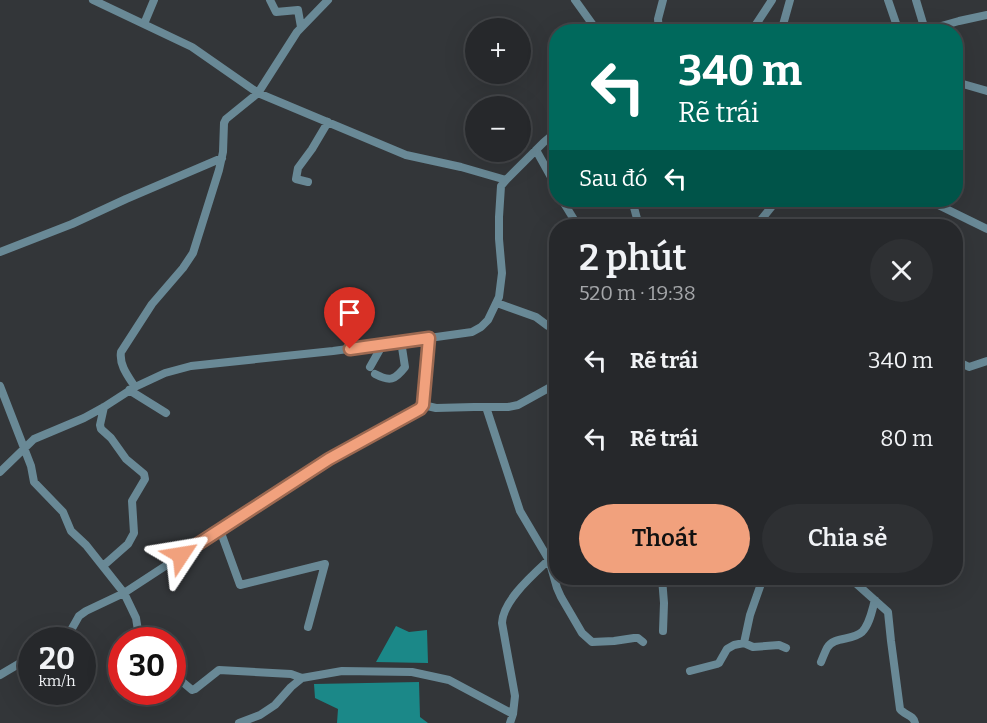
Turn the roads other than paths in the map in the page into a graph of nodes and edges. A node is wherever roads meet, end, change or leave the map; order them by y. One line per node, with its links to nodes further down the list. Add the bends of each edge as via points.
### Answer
1 (93, 0): 12 (street)
2 (154, 0): 12 (street)
3 (270, 0): 20 (street, via 276,12 298,10)
4 (328, 0): 20 (street)
5 (575, 0): 13 (street)
6 (663, 0): 14 (street)
7 (790, 0): 16 (street)
8 (888, 0): 17 (street)
9 (916, 0): 18 (street)
10 (770, 1): 15 (street)
11 (987, 15): 19 (street)
12 (144, 24): 23 (street, via 192,47)
13 (592, 24)
14 (658, 24)
15 (756, 24)
16 (783, 24)
17 (896, 24)
18 (921, 24)
19 (948, 24)
20 (301, 27): 23 (street)
21 (963, 83): 22 (street)
22 (987, 91)
23 (258, 93): 24 (street); 27 (street, via 226,119)
24 (328, 122): 29 (street, via 406,155); 30 (street, via 298,168 296,179)
25 (549, 138): 26 (street)
26 (536, 150): 28 (street); 29 (street)
27 (222, 159): 35 (street); 44 (street, via 193,253 152,304 121,352)
28 (549, 173)
29 (506, 180): 36 (street, via 500,196 502,273)
30 (308, 182)
31 (771, 207): 33 (street)
32 (942, 207): 34 (street)
33 (762, 219)
34 (987, 230)
35 (0, 252)
36 (496, 303): 37 (street); 38 (street, via 488,320 472,332)
37 (549, 326)
38 (429, 338): 39 (street); 46 (street)
39 (401, 341): 40 (street); 40 (street, via 405,366 392,379 373,371)
40 (383, 344): 44 (street, via 191,366)
41 (987, 361): 42 (street, via 969,367)
42 (963, 364)
43 (0, 386): 50 (street)
44 (132, 388): 47 (street); 49 (street)
45 (549, 388): 48 (street, via 518,405)
46 (423, 405): 48 (street); 52 (street, via 329,459)
47 (104, 407): 50 (street, via 34,439); 54 (street, via 101,429 145,479 132,501 134,533 128,544)
48 (486, 407): 53 (street, via 520,511)
49 (166, 413)
50 (24, 448): 51 (street); 54 (street, via 34,482 63,512 71,531)
51 (0, 472)
52 (220, 530): 59 (street); 63 (street, via 240,585 325,564)
53 (549, 560): 75 (street, via 516,593 502,616 515,696)
54 (103, 566): 59 (street)
55 (556, 585): 65 (street, via 587,639 592,642 638,638)
56 (663, 585): 64 (street)
57 (761, 585): 66 (street)
58 (860, 585): 60 (street)
59 (124, 592): 61 (street, via 86,611); 62 (street)
60 (876, 600): 68 (street, via 862,631 831,643); 77 (street, via 889,614 900,709)
61 (73, 627)
62 (137, 627)
63 (308, 627)
64 (663, 631)
65 (643, 642)
66 (744, 643): 67 (street); 70 (street, via 727,649 719,663)
67 (786, 648)
68 (821, 662)
69 (18, 664): 71 (street)
70 (690, 671)
71 (0, 675)
72 (302, 678): 73 (street, via 219,670 195,689); 74 (street); 75 (street, via 342,671 412,672 449,680)
73 (186, 685)
74 (261, 719): 76 (street)
75 (511, 719)
76 (239, 723)
77 (915, 723)

